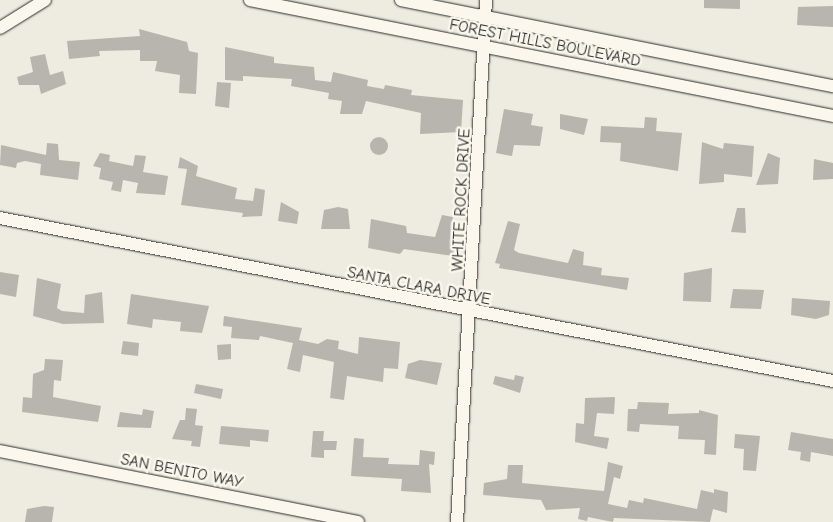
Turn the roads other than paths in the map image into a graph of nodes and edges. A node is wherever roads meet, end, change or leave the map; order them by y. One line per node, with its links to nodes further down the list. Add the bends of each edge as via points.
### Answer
1 (45, 0): 6 (street)
2 (250, 0): 7 (street, FOREST HILLS BOULEVARD)
3 (401, 0): 5 (street, FOREST HILLS BOULEVARD)
4 (486, 0): 5 (street, WHITE ROCK DRIVE)
5 (485, 17): 7 (street, WHITE ROCK DRIVE); 8 (street, FOREST HILLS BOULEVARD)
6 (0, 28)
7 (485, 48): 9 (street, FOREST HILLS BOULEVARD); 11 (street, WHITE ROCK DRIVE)
8 (833, 86)
9 (833, 116)
10 (0, 218): 11 (street, SANTA CLARA DRIVE)
11 (470, 313): 12 (street, SANTA CLARA DRIVE); 15 (street, WHITE ROCK DRIVE)
12 (833, 381)
13 (0, 451): 14 (street, SAN BENITO WAY)
14 (358, 522)
15 (457, 522)

